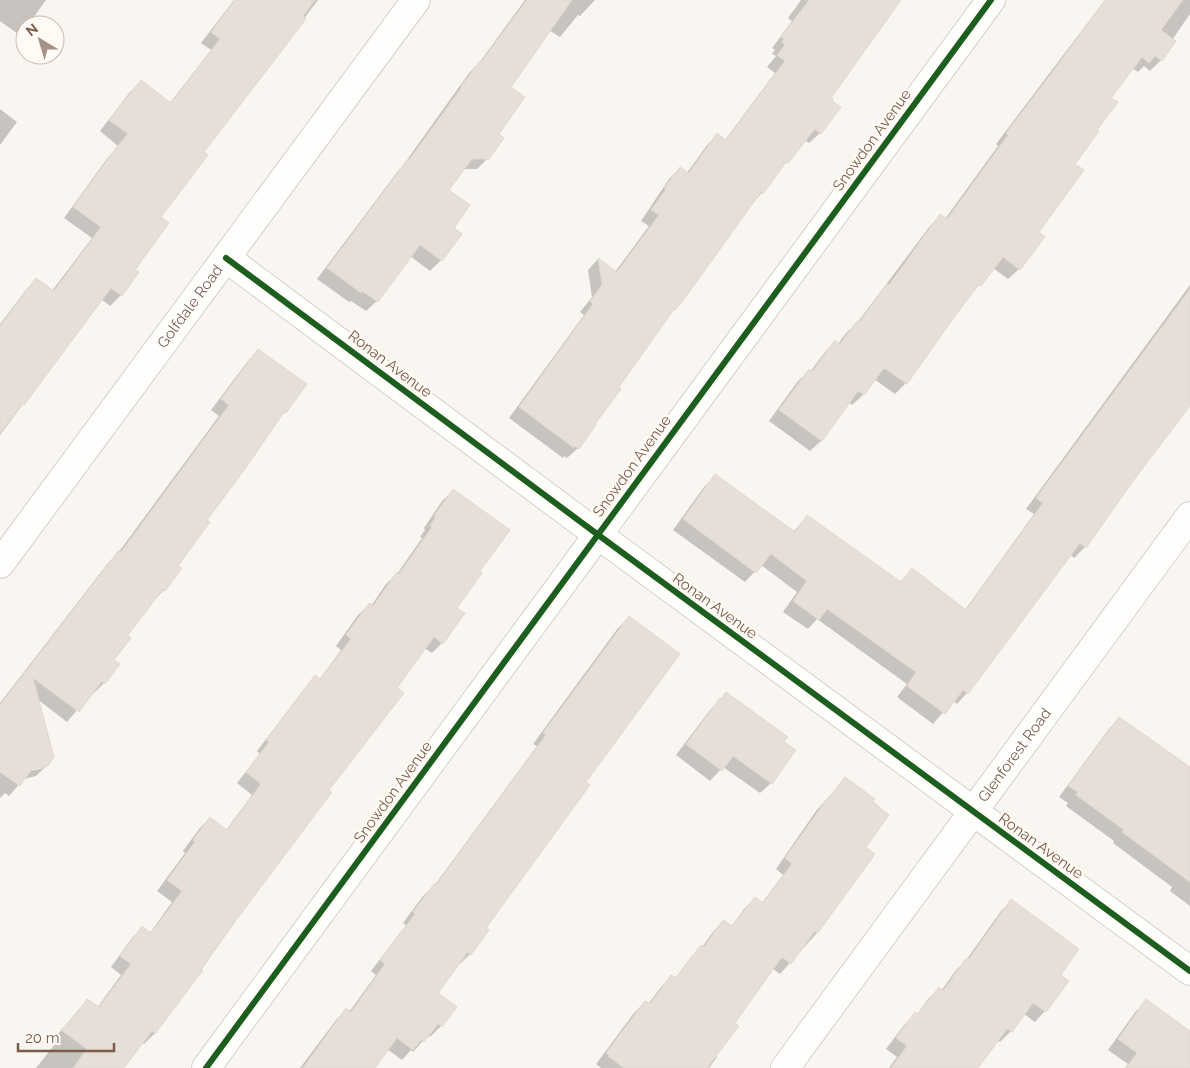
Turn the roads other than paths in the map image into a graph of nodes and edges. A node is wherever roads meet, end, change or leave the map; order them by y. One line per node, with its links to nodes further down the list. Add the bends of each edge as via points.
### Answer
1 (416, 0): 3 (street, Golfdale Road)
2 (991, 0): 5 (street, Snowdon Avenue)
3 (226, 258): 5 (street, Ronan Avenue); 6 (street, Golfdale Road)
4 (1190, 516): 7 (street, Glenforest Road)
5 (597, 534): 7 (street, Ronan Avenue); 9 (street, Snowdon Avenue)
6 (0, 564)
7 (973, 812): 8 (street, Ronan Avenue); 10 (street, Glenforest Road)
8 (1190, 971)
9 (206, 1068)
10 (785, 1068)

